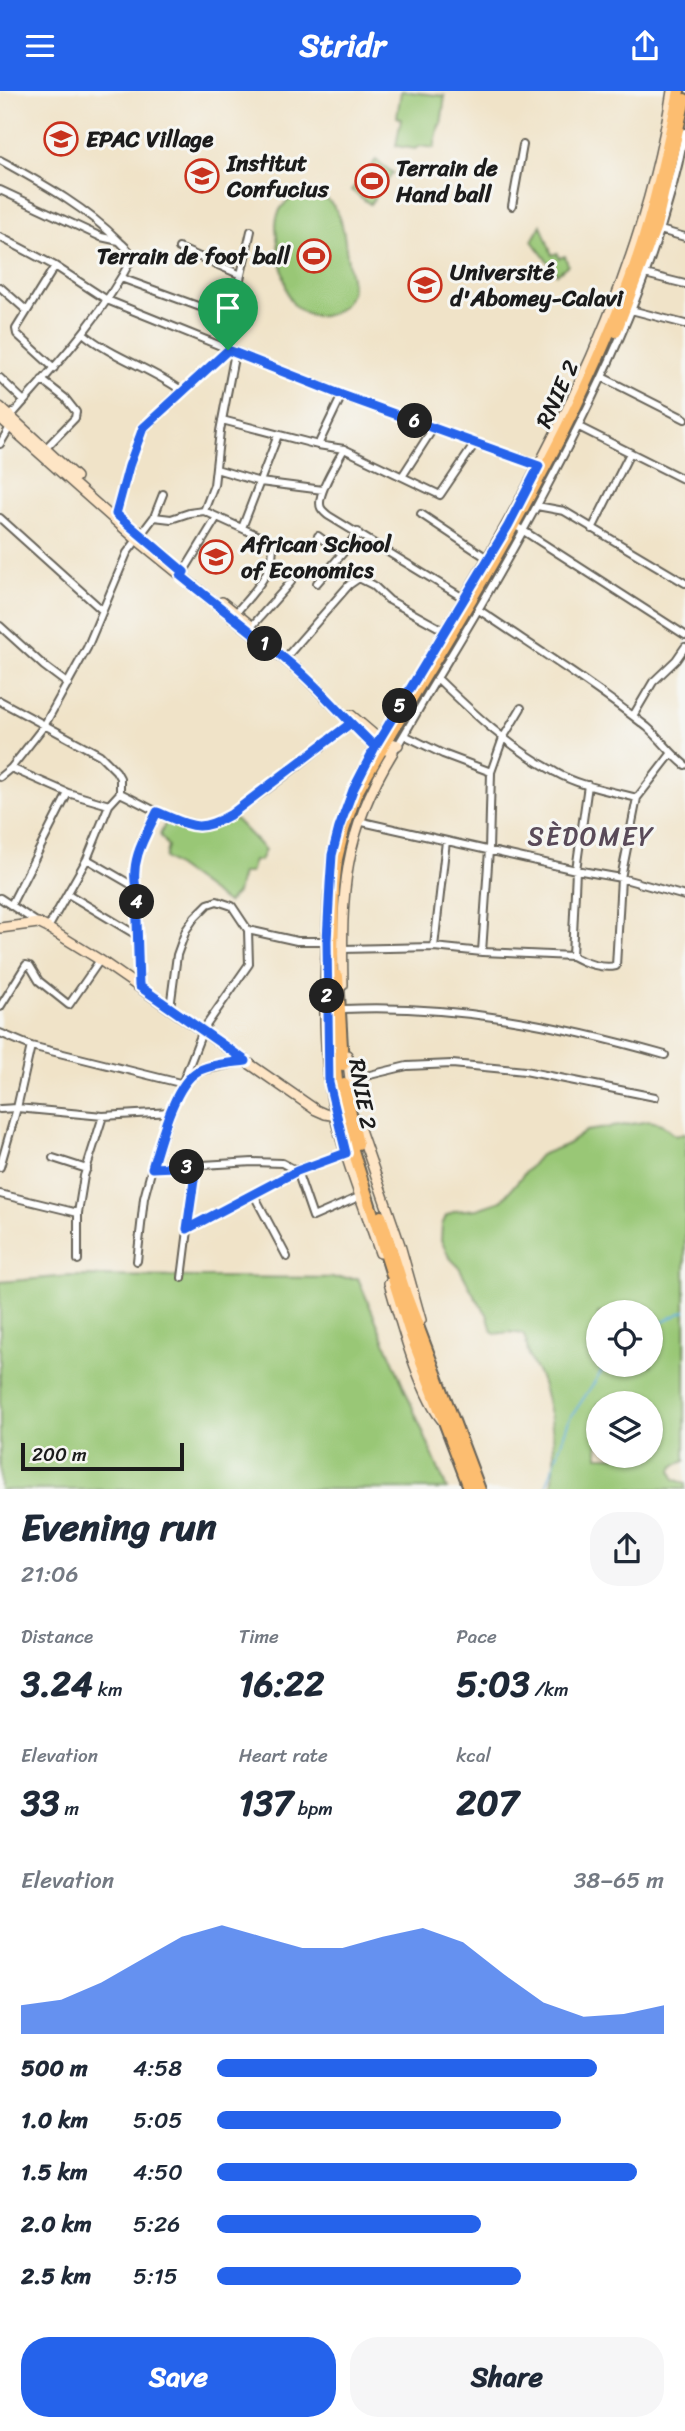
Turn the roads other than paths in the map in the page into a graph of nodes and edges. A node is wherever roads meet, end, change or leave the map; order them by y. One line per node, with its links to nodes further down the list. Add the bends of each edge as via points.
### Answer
1 (672, 91): 51 (street, via 630,259)
2 (679, 91): 51 (highway, RNIE 2 / RNIE 2, via 635,265 591,372)
3 (685, 99): 68 (highway, RNIE 2 / RNIE 2, via 658,216 634,289)
4 (685, 132): 5 (street)
5 (684, 143): 11 (street)
6 (523, 145): 9 (street)
7 (0, 160): 14 (street, via 62,194)
8 (0, 190): 14 (street)
9 (512, 206)
10 (251, 230): 18 (street)
11 (660, 230): 13 (street); 17 (street)
12 (0, 237): 16 (street)
13 (685, 237)
14 (119, 241): 19 (street, via 132,254)
15 (178, 248): 18 (street)
16 (55, 266): 22 (street); 23 (street)
17 (645, 274): 20 (street); 24 (street)
18 (241, 275): 25 (street)
19 (121, 278): 22 (street); 25 (street)
20 (685, 284)
21 (0, 287): 23 (street)
22 (107, 300): 27 (street); 28 (street)
23 (26, 310): 29 (street, via 17,324 17,334)
24 (631, 310): 26 (street); 30 (street)
25 (231, 321): 28 (street, via 227,336)
26 (685, 324)
27 (83, 333): 29 (street); 33 (street)
28 (232, 351): 33 (street); 34 (street); 40 (street)
29 (54, 368): 32 (street)
30 (602, 376): 39 (street); 43 (street)
31 (0, 378): 35 (street)
32 (42, 380): 35 (street); 48 (street, via 65,398 76,415)
33 (183, 391): 61 (street, via 143,428)
34 (342, 395): 42 (street); 47 (street)
35 (24, 401): 37 (street)
36 (0, 407): 37 (street)
37 (11, 416): 41 (street); 48 (street)
38 (0, 418): 41 (street)
39 (685, 419)
40 (222, 420): 44 (street); 52 (street)
41 (10, 427): 46 (street); 56 (street)
42 (434, 427): 45 (street); 53 (street)
43 (579, 427): 50 (street); 59 (street)
44 (278, 435): 47 (street); 55 (street)
45 (476, 442): 51 (street); 53 (street, via 440,495)
46 (0, 444)
47 (317, 445): 49 (street)
48 (45, 449): 56 (street)
49 (344, 449): 53 (street); 57 (street)
50 (630, 453): 54 (street); 67 (street)
51 (541, 468): 73 (street); 97 (highway, RNIE 2 / RNIE 2)
52 (216, 469): 55 (street); 60 (street)
53 (403, 475)
54 (685, 480)
55 (260, 482): 57 (street); 66 (street)
56 (79, 484): 61 (street); 71 (street)
57 (323, 490): 69 (street, via 321,509)
58 (163, 494): 63 (street)
59 (537, 506): 67 (street, via 564,511); 68 (street)
60 (204, 511): 63 (street, via 171,519); 64 (street)
61 (116, 514): 71 (street)
62 (421, 514): 73 (street)
63 (154, 517): 71 (street)
64 (217, 517): 66 (street); 74 (street)
65 (0, 519): 79 (street)
66 (242, 528): 81 (street, via 274,545 265,575)
67 (592, 529): 77 (street)
68 (521, 530): 80 (street); 85 (street); 97 (highway, RNIE 2 / RNIE 2)
69 (358, 532): 72 (street); 78 (street)
70 (318, 536): 72 (street)
71 (138, 537): 74 (street); 79 (street)
72 (342, 554): 76 (street)
73 (487, 558): 78 (street)
74 (182, 574): 81 (street)
75 (290, 582): 83 (street)
76 (317, 583)
77 (685, 583)
78 (465, 599): 84 (street)
79 (102, 610): 89 (street)
80 (479, 610): 88 (street); 92 (street)
81 (234, 615): 83 (street); 93 (street)
82 (0, 626): 89 (street)
83 (252, 626): 87 (street)
84 (445, 631): 87 (street, via 359,578); 97 (street)
85 (685, 635)
86 (685, 647): 92 (street, via 653,682)
87 (288, 655): 97 (street)
88 (437, 678): 95 (street); 96 (street)
89 (68, 684): 94 (street)
90 (0, 701): 94 (street)
91 (522, 708): 96 (street)
92 (633, 716): 98 (street, via 659,737)
93 (351, 723): 97 (street); 108 (street, via 217,823 201,828)
94 (44, 726): 100 (street); 105 (street, via 100,755 120,778)
95 (404, 735): 97 (street); 101 (street)
96 (503, 738): 101 (street); 103 (street, via 556,773)
97 (386, 746): 109 (street); 125 (street, via 353,790 335,842); 146 (highway, RNIE 2 / RNIE 2, via 356,796 336,868 331,991)
98 (671, 754): 99 (street); 106 (street)
99 (685, 765)
100 (11, 768): 102 (street); 104 (street)
101 (491, 772): 111 (street)
102 (0, 777)
103 (588, 785): 106 (street); 113 (street)
104 (68, 793): 107 (street); 119 (street)
105 (120, 793): 107 (street); 108 (street)
106 (637, 799): 114 (street)
107 (109, 805): 112 (street)
108 (157, 812): 115 (street, via 136,859)
109 (358, 821): 110 (street); 127 (street, via 342,896)
110 (446, 841): 111 (street); 126 (street)
111 (489, 850): 113 (street); 128 (street)
112 (87, 859): 115 (street); 116 (street)
113 (576, 870): 114 (street); 129 (street)
114 (621, 878): 117 (street); 129 (street, via 616,966)
115 (136, 888): 124 (street)
116 (68, 894): 122 (street); 124 (street)
117 (685, 895)
118 (0, 898): 119 (street)
119 (11, 905): 120 (street)
120 (38, 923): 121 (street); 122 (street)
121 (0, 928)
122 (48, 928): 130 (street)
123 (248, 930): 125 (street, via 298,941); 133 (street, via 232,906 217,901 195,917 177,955); 135 (street, via 249,964)
124 (138, 936): 131 (street)
125 (327, 941): 146 (street, via 329,1083)
126 (434, 947): 127 (street); 128 (street)
127 (342, 949): 134 (street)
128 (482, 952): 129 (street)
129 (572, 956)
130 (100, 960): 131 (street); 132 (street, via 69,1005 26,965)
131 (139, 986): 133 (street)
132 (0, 1007)
133 (170, 1008): 135 (street)
134 (344, 1009): 138 (street, via 392,1007 526,1021); 140 (street)
135 (204, 1030): 139 (street); 141 (street)
136 (0, 1033): 137 (street)
137 (31, 1046): 141 (street); 143 (street)
138 (665, 1055)
139 (246, 1061): 141 (street, via 198,1071); 146 (street, via 316,1110)
140 (349, 1080): 142 (street, via 407,1066 452,1064 525,1070); 164 (street, via 365,1149 450,1399)
141 (184, 1084): 145 (street)
142 (655, 1097)
143 (17, 1108): 144 (street); 147 (street); 151 (street)
144 (0, 1109)
145 (171, 1112): 147 (street); 152 (street)
146 (342, 1115): 148 (street); 164 (highway, RNIE 2 / RNIE 2, via 405,1317)
147 (103, 1117): 153 (street)
148 (346, 1153): 154 (street); 157 (street)
149 (53, 1158): 153 (street)
150 (196, 1166): 152 (street); 154 (street, via 282,1163); 159 (street)
151 (0, 1167)
152 (152, 1168): 162 (street)
153 (87, 1169): 158 (street)
154 (297, 1171): 156 (street); 157 (street, via 313,1217)
155 (0, 1194): 158 (street)
156 (254, 1195): 159 (street); 160 (street)
157 (361, 1196): 164 (street, via 432,1408)
158 (78, 1213): 161 (street)
159 (187, 1229): 163 (street)
160 (287, 1257)
161 (78, 1260)
162 (137, 1261)
163 (182, 1278)
164 (449, 1423): 165 (highway, RNIE 2 / RNIE 2); 166 (highway, RNIE 2 / RNIE 2)
165 (470, 1489)
166 (480, 1489)

